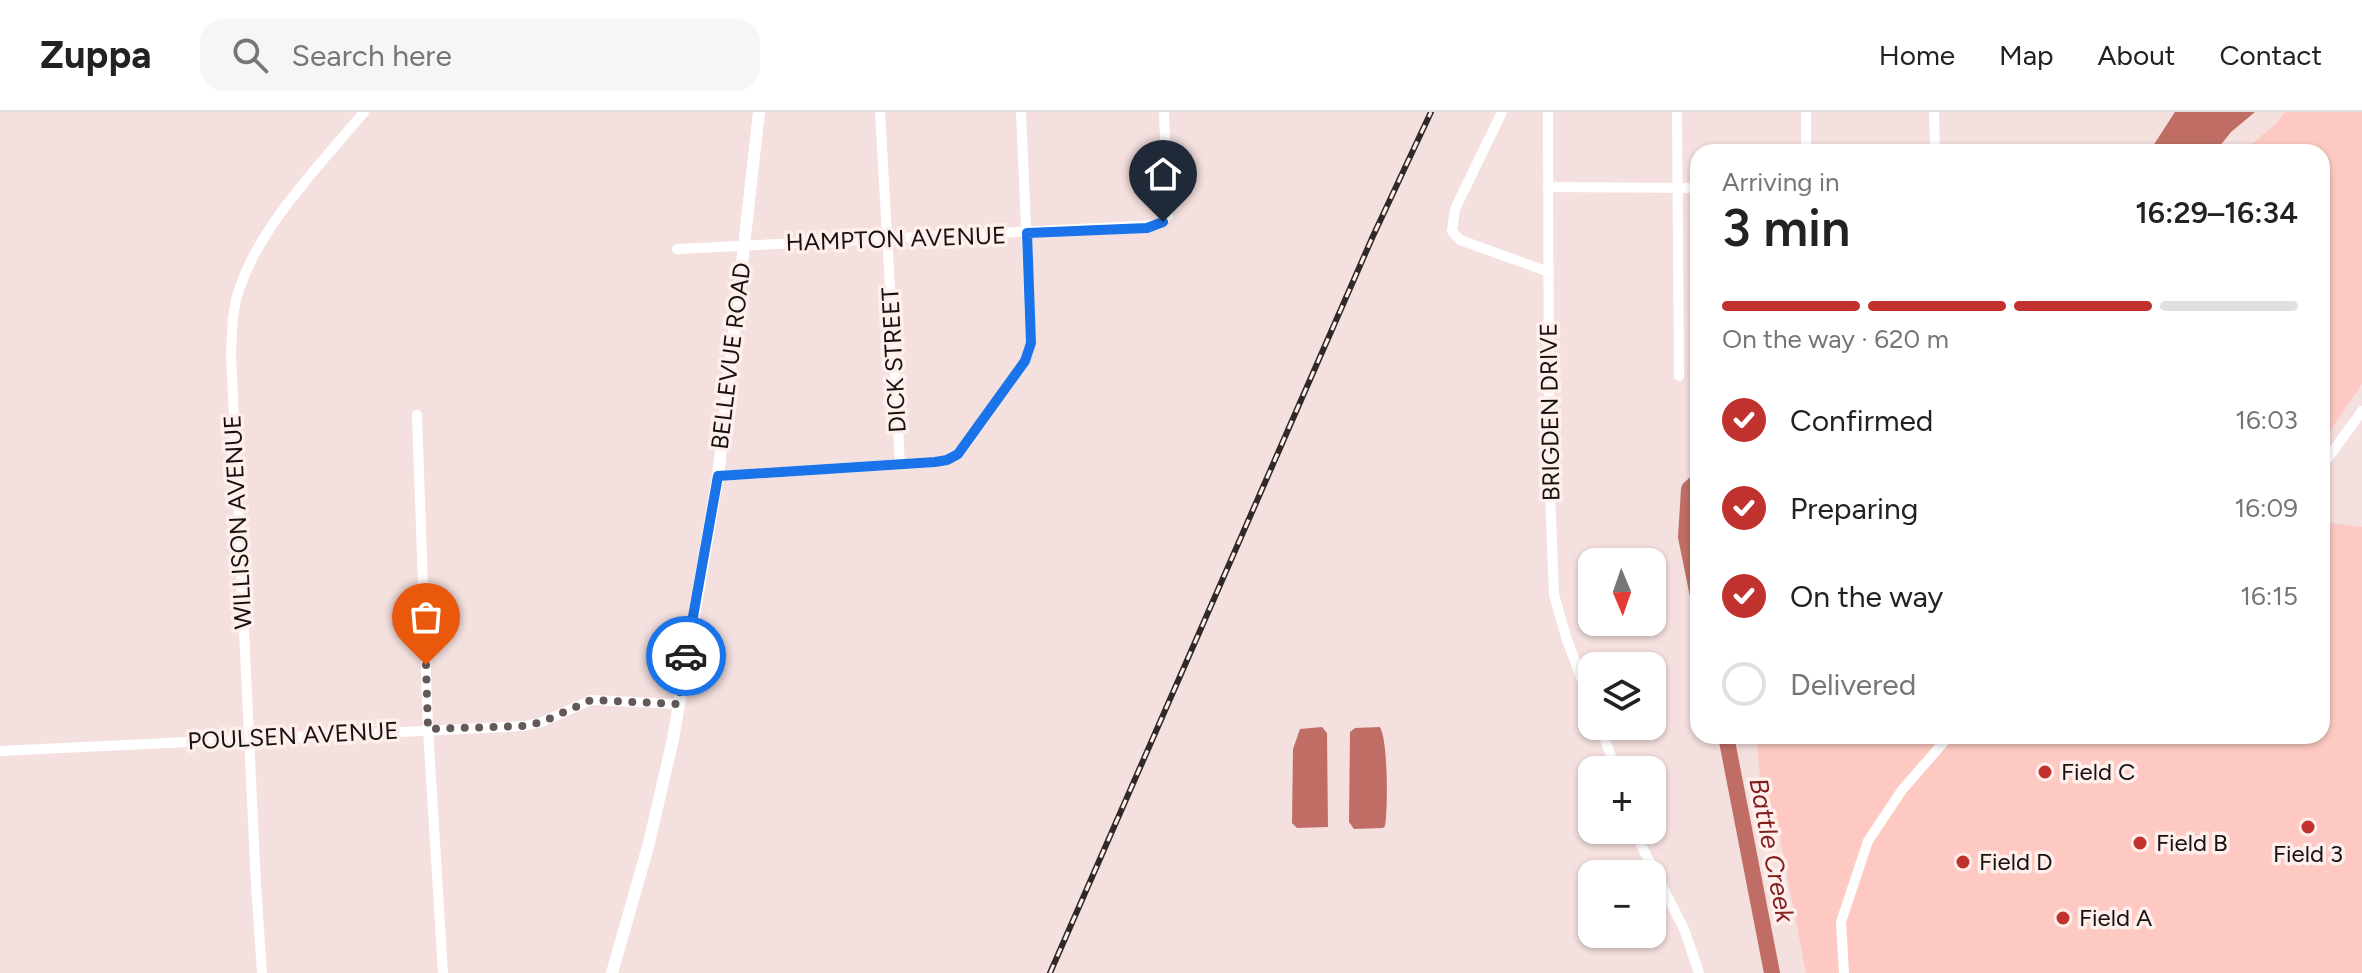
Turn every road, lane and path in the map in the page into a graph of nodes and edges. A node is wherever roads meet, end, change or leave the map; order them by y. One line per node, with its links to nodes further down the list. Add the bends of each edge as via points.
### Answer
1 (364, 112): 30 (street, WILLISON AVENUE, via 271,227 240,287 233,314)
2 (759, 112): 18 (street, BELLEVUE ROAD)
3 (880, 112): 17 (street, DICK STREET)
4 (1021, 112): 16 (street)
5 (1164, 112): 16 (street, HAMPTON AVENUE, via 1168,216 1163,222 1147,228)
6 (1502, 112): 20 (street, via 1455,209 1452,231 1460,240)
7 (1548, 112): 13 (street, BRIGDEN DRIVE)
8 (1677, 112): 14 (street)
9 (1806, 112): 11 (street)
10 (1934, 112): 12 (street)
11 (1806, 144)
12 (1935, 144)
13 (1548, 187): 14 (street); 20 (street, BRIGDEN DRIVE)
14 (1678, 188): 15 (street); 21 (street)
15 (1690, 188)
16 (1027, 233): 17 (street, HAMPTON AVENUE); 25 (street, via 1031,343 1025,361 961,451 947,460)
17 (887, 239): 18 (street, HAMPTON AVENUE); 25 (street, DICK STREET)
18 (744, 245): 19 (street, HAMPTON AVENUE); 26 (street, BELLEVUE ROAD)
19 (677, 249)
20 (1549, 272): 27 (street, BRIGDEN DRIVE, via 1554,595)
21 (1679, 376)
22 (2362, 411): 24 (street)
23 (417, 415): 29 (street)
24 (2330, 455)
25 (900, 464): 26 (street)
26 (718, 476): 28 (street, BELLEVUE ROAD)
27 (1578, 669)
28 (678, 704): 29 (street, POULSEN AVENUE, via 591,700 525,726); 36 (street, BELLEVUE ROAD, via 649,843)
29 (428, 729): 30 (street, POULSEN AVENUE); 35 (street)
30 (248, 738): 32 (street, POULSEN AVENUE); 34 (street, WILLISON AVENUE)
31 (1942, 744): 38 (street, via 1868,841 1841,922)
32 (0, 751)
33 (1642, 844): 37 (street, via 1684,929)
34 (262, 973)
35 (443, 973)
36 (612, 973)
37 (1699, 973)
38 (1844, 973)

